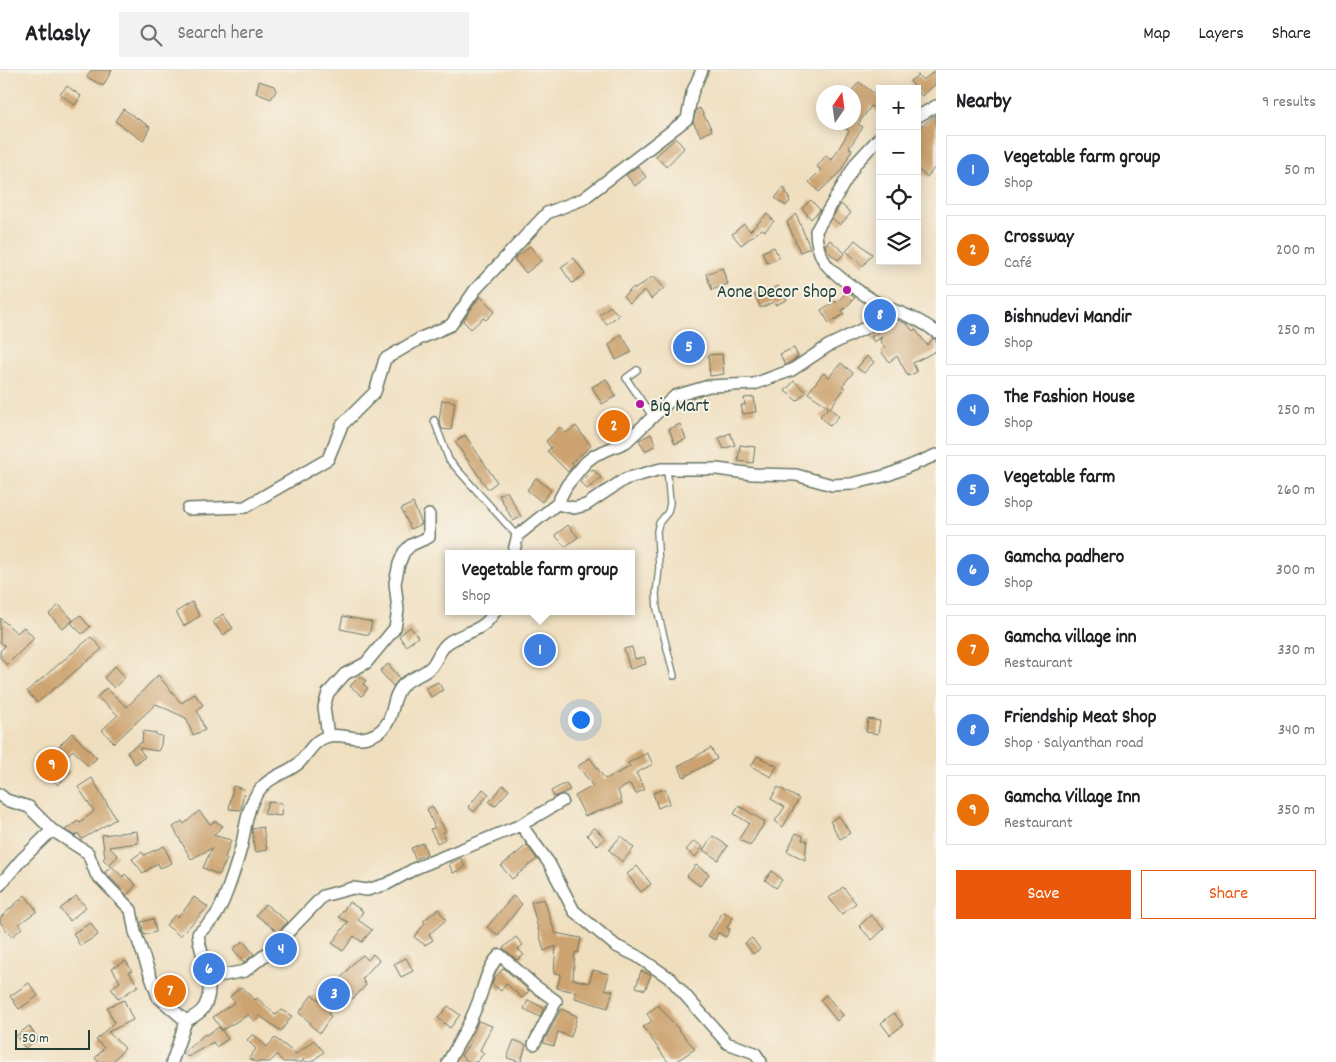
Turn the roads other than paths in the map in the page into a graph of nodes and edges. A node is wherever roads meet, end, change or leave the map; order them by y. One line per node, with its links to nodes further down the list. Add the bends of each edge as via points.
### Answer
1 (702, 70): 13 (street, via 692,93 687,119 583,199 547,213 475,290 450,325 385,359 375,392 342,425 328,459 245,507)
2 (936, 106): 3 (street)
3 (921, 115)
4 (876, 141): 5 (street, via 856,163 816,231 816,238 826,264 865,295)
5 (887, 307): 6 (street, via 918,318); 8 (street, via 867,327 828,346 792,370 754,384 684,391)
6 (936, 332)
7 (637, 370): 8 (lane, via 626,378)
8 (652, 416): 12 (street, via 626,442 586,462)
9 (434, 420): 15 (lane, via 449,460)
10 (936, 455): 11 (street, via 888,475 851,484 832,484 796,475)
11 (667, 469): 12 (street, via 625,479 586,505 574,508); 18 (lane, via 670,503 656,531 659,568 656,594)
12 (557, 504): 15 (street)
13 (188, 509)
14 (429, 514): 19 (street, via 429,537 411,545 399,564 395,583 396,628 366,663 344,674 328,693 324,707)
15 (517, 536): 16 (street)
16 (514, 550)
17 (492, 615): 19 (street, via 482,628 449,642 432,667 404,683 396,696 391,719 378,732 361,739)
18 (674, 676)
19 (328, 736): 25 (street, via 311,746 290,770 266,783 250,808 242,845 224,897 216,914 198,934 199,950)
20 (0, 795): 23 (street, via 29,807)
21 (562, 802): 22 (street)
22 (521, 825): 25 (street, via 416,868 387,884 323,896 271,950 245,971); 30 (street, via 548,863 574,911 616,946 671,979 727,1043 755,1054)
23 (52, 830): 24 (street); 26 (street, via 88,853 96,874 131,910 135,932 158,997)
24 (0, 885)
25 (209, 978): 26 (street, via 208,998 202,1010)
26 (186, 1022): 28 (street)
27 (534, 1044): 29 (street, via 556,1001 500,955 486,976 461,1043)
28 (172, 1062)
29 (448, 1062)
30 (761, 1062)

